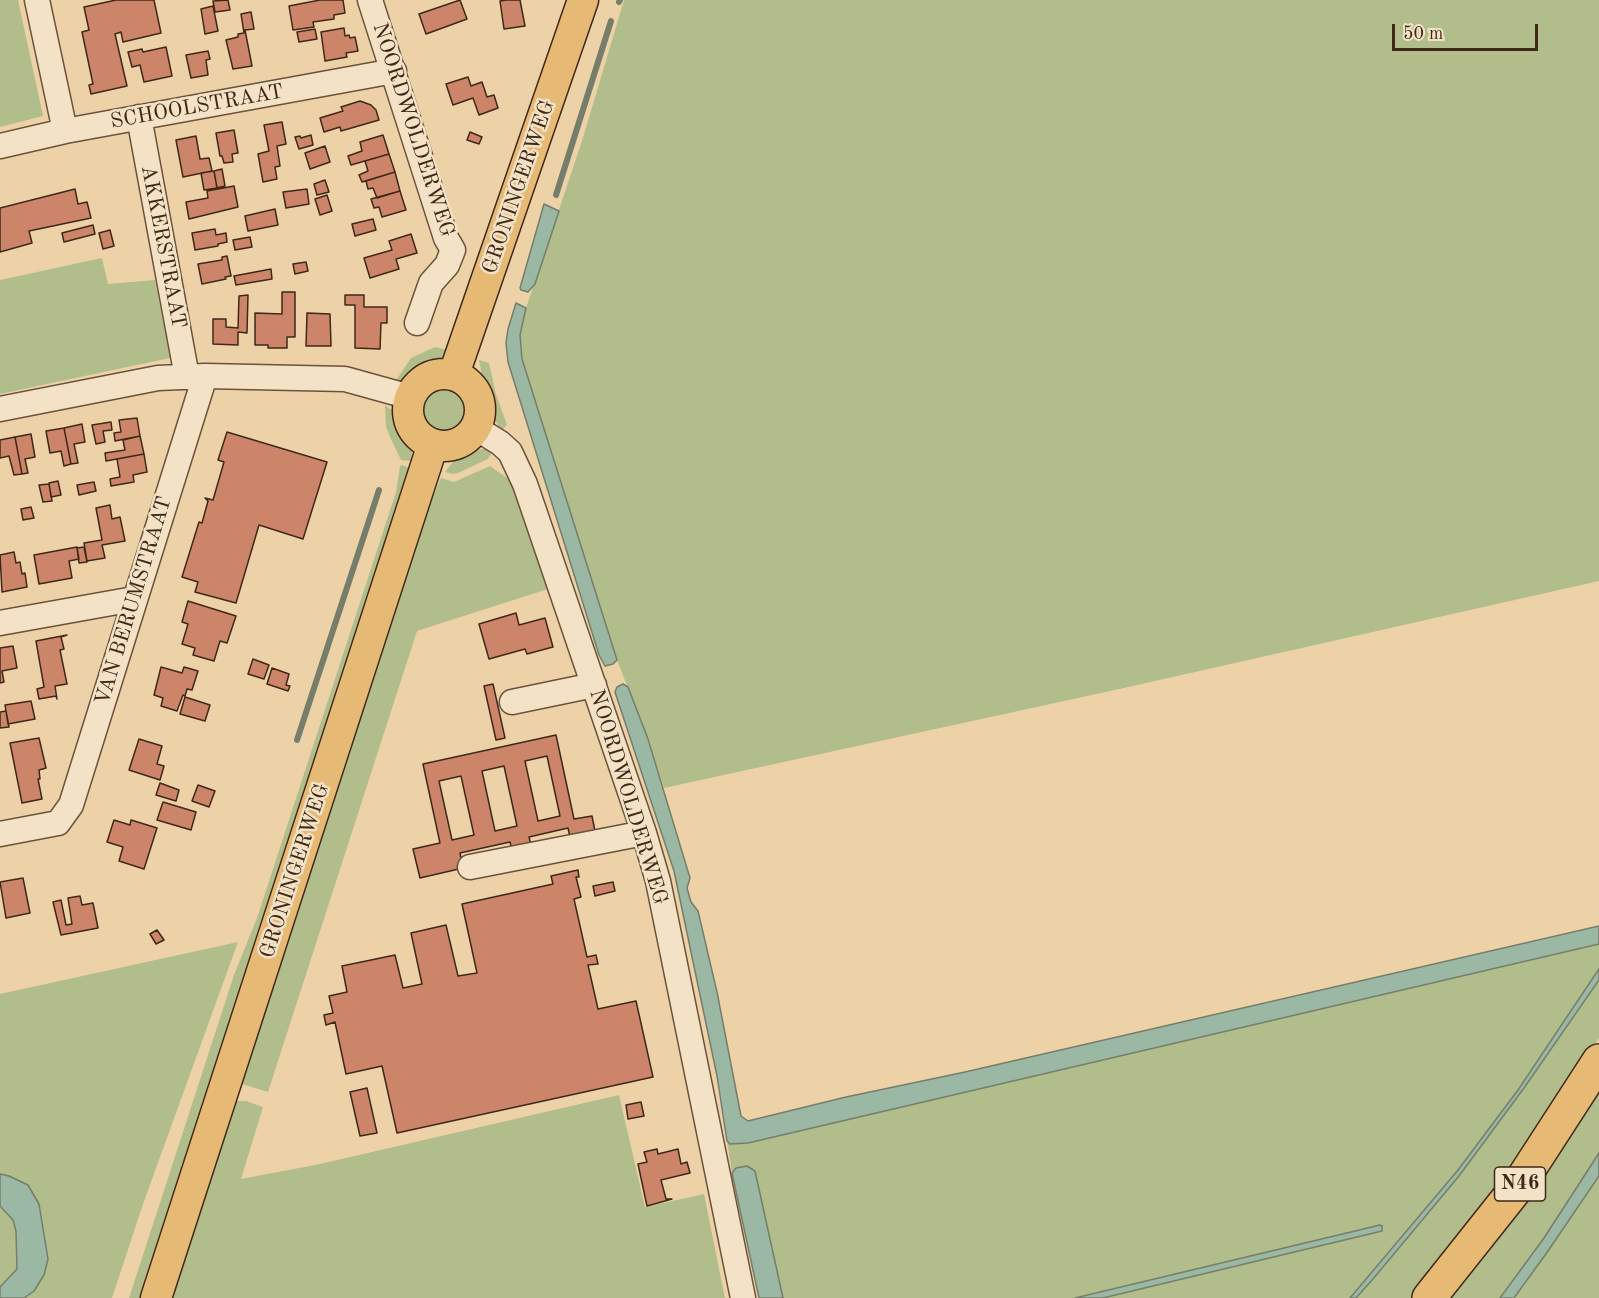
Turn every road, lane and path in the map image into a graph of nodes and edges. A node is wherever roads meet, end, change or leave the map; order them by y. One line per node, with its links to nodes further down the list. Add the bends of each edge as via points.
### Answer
1 (37, 0): 6 (street)
2 (370, 0): 4 (street, NOORDWOLDERWEG)
3 (583, 0): 9 (main road, GRONINGERWEG)
4 (394, 71): 5 (street, SCHOOLSTRAAT); 8 (street, NOORDWOLDERWEG, via 453,250 447,266 431,283)
5 (139, 117): 6 (street, SCHOOLSTRAAT); 10 (street, AKKERSTRAAT)
6 (65, 131): 7 (street, SCHOOLSTRAAT)
7 (0, 146)
8 (417, 323)
9 (454, 374): 11 (main road, via 433,375 423,380); 13 (main road, via 466,380 478,396 480,416)
10 (196, 377): 11 (street, via 345,379); 12 (street, via 158,378); 15 (street, VAN BERUMSTRAAT)
11 (410, 397): 14 (main road, via 408,416 412,426 417,434)
12 (0, 409)
13 (476, 428): 14 (main road, via 457,444); 17 (street, NOORDWOLDERWEG, via 510,452 520,473)
14 (434, 444): 23 (main road, GRONINGERWEG)
15 (134, 599): 16 (street); 20 (street, VAN BERUMSTRAAT, via 71,805 58,823)
16 (0, 623)
17 (594, 685): 18 (street); 19 (street, NOORDWOLDERWEG)
18 (512, 702)
19 (645, 833): 21 (street); 24 (street, NOORDWOLDERWEG)
20 (0, 834)
21 (470, 867)
22 (1599, 1061): 25 (highway, N46, via 1518,1186)
23 (156, 1298)
24 (743, 1298)
25 (1429, 1298)

